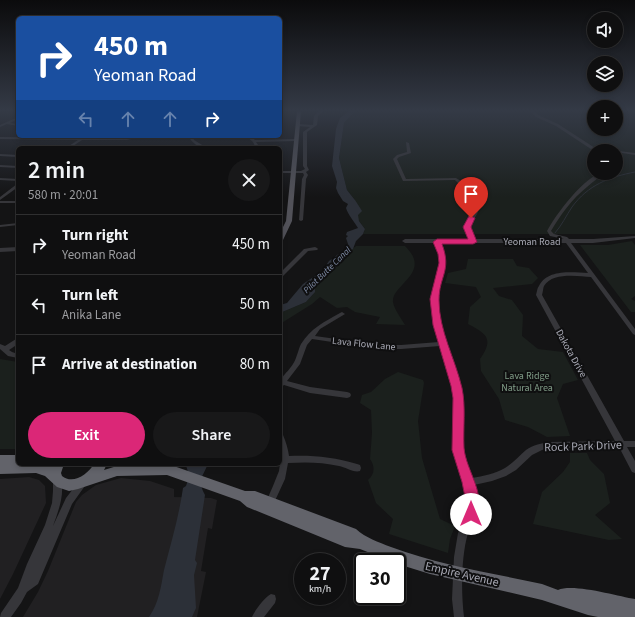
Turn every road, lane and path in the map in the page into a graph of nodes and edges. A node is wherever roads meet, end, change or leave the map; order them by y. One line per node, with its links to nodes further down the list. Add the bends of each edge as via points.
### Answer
1 (80, 140): 7 (street)
2 (192, 140): 8 (street)
3 (296, 140): 5 (street); 18 (main road)
4 (305, 140): 16 (street, via 305,166 308,169)
5 (254, 141): 9 (street)
6 (407, 143): 34 (street, via 409,153 395,159 404,180 456,179 460,182 477,209 467,227)
7 (71, 146)
8 (202, 146)
9 (257, 146)
10 (623, 152): 11 (street)
11 (635, 154)
12 (0, 155): 13 (street)
13 (16, 156)
14 (0, 166): 15 (street)
15 (16, 167)
16 (304, 171): 18 (street); 26 (street, via 306,175)
17 (282, 172): 18 (street)
18 (294, 172): 29 (main road, via 289,221)
19 (0, 179): 20 (street)
20 (16, 180)
21 (592, 180): 32 (street, via 572,198 549,231 552,235)
22 (16, 187): 23 (street)
23 (0, 199)
24 (0, 202): 25 (street)
25 (16, 202)
26 (301, 220)
27 (16, 224): 28 (street)
28 (0, 226)
29 (282, 236)
30 (635, 237): 32 (street, Yeoman Road, via 602,241)
31 (405, 241): 33 (street, Yeoman Road)
32 (568, 241): 34 (street, Yeoman Road); 39 (street)
33 (437, 242): 34 (street, Yeoman Road); 44 (street, via 443,263 436,288 435,309)
34 (473, 242)
35 (16, 249): 37 (street)
36 (315, 249): 38 (street, via 306,250)
37 (0, 250)
38 (282, 274)
39 (592, 274): 41 (street); 51 (street, Dakota Drive, via 552,277 543,282 539,295)
40 (342, 314): 42 (street, via 318,328)
41 (635, 333)
42 (310, 337): 44 (street, Lava Flow Lane, via 379,347); 47 (street, via 297,364)
43 (16, 342): 45 (street)
44 (443, 344): 65 (street, via 456,386 458,450)
45 (2, 348): 46 (street)
46 (16, 355)
47 (282, 383)
48 (282, 384): 49 (street)
49 (347, 395)
50 (282, 443): 55 (street)
51 (622, 444): 52 (street, Rock Park Drive); 61 (street, Dakota Drive); 65 (street, Rock Park Drive, via 539,447 493,478)
52 (635, 444)
53 (0, 460): 54 (highway)
54 (16, 460)
55 (286, 460): 59 (street, via 317,459); 67 (street)
56 (57, 466): 63 (highway)
57 (100, 466): 64 (highway)
58 (158, 466): 62 (highway, Empire Avenue)
59 (357, 468)
60 (0, 469): 63 (highway, via 38,467)
61 (635, 469)
62 (168, 470): 64 (highway, Empire Avenue, via 117,471); 66 (highway, Empire Avenue)
63 (56, 478): 64 (highway, Empire Avenue, via 64,485 71,486); 70 (street, via 56,506)
64 (85, 481): 70 (street, via 69,501 34,580)
65 (469, 482): 69 (street, via 472,497 471,514 463,533)
66 (245, 497): 67 (highway, Empire Avenue); 68 (highway, Empire Avenue, via 308,526 345,540)
67 (270, 502): 68 (highway, Empire Avenue, via 350,534)
68 (360, 542): 69 (highway, Empire Avenue, via 402,558)
69 (458, 574): 71 (highway, Empire Avenue); 76 (street)
70 (23, 588): 74 (street)
71 (542, 592): 73 (highway, Empire Avenue, via 586,597); 77 (highway, Empire Avenue, via 588,607)
72 (271, 599): 75 (street)
73 (635, 607)
74 (5, 617)
75 (257, 617)
76 (459, 617)
77 (635, 617)

